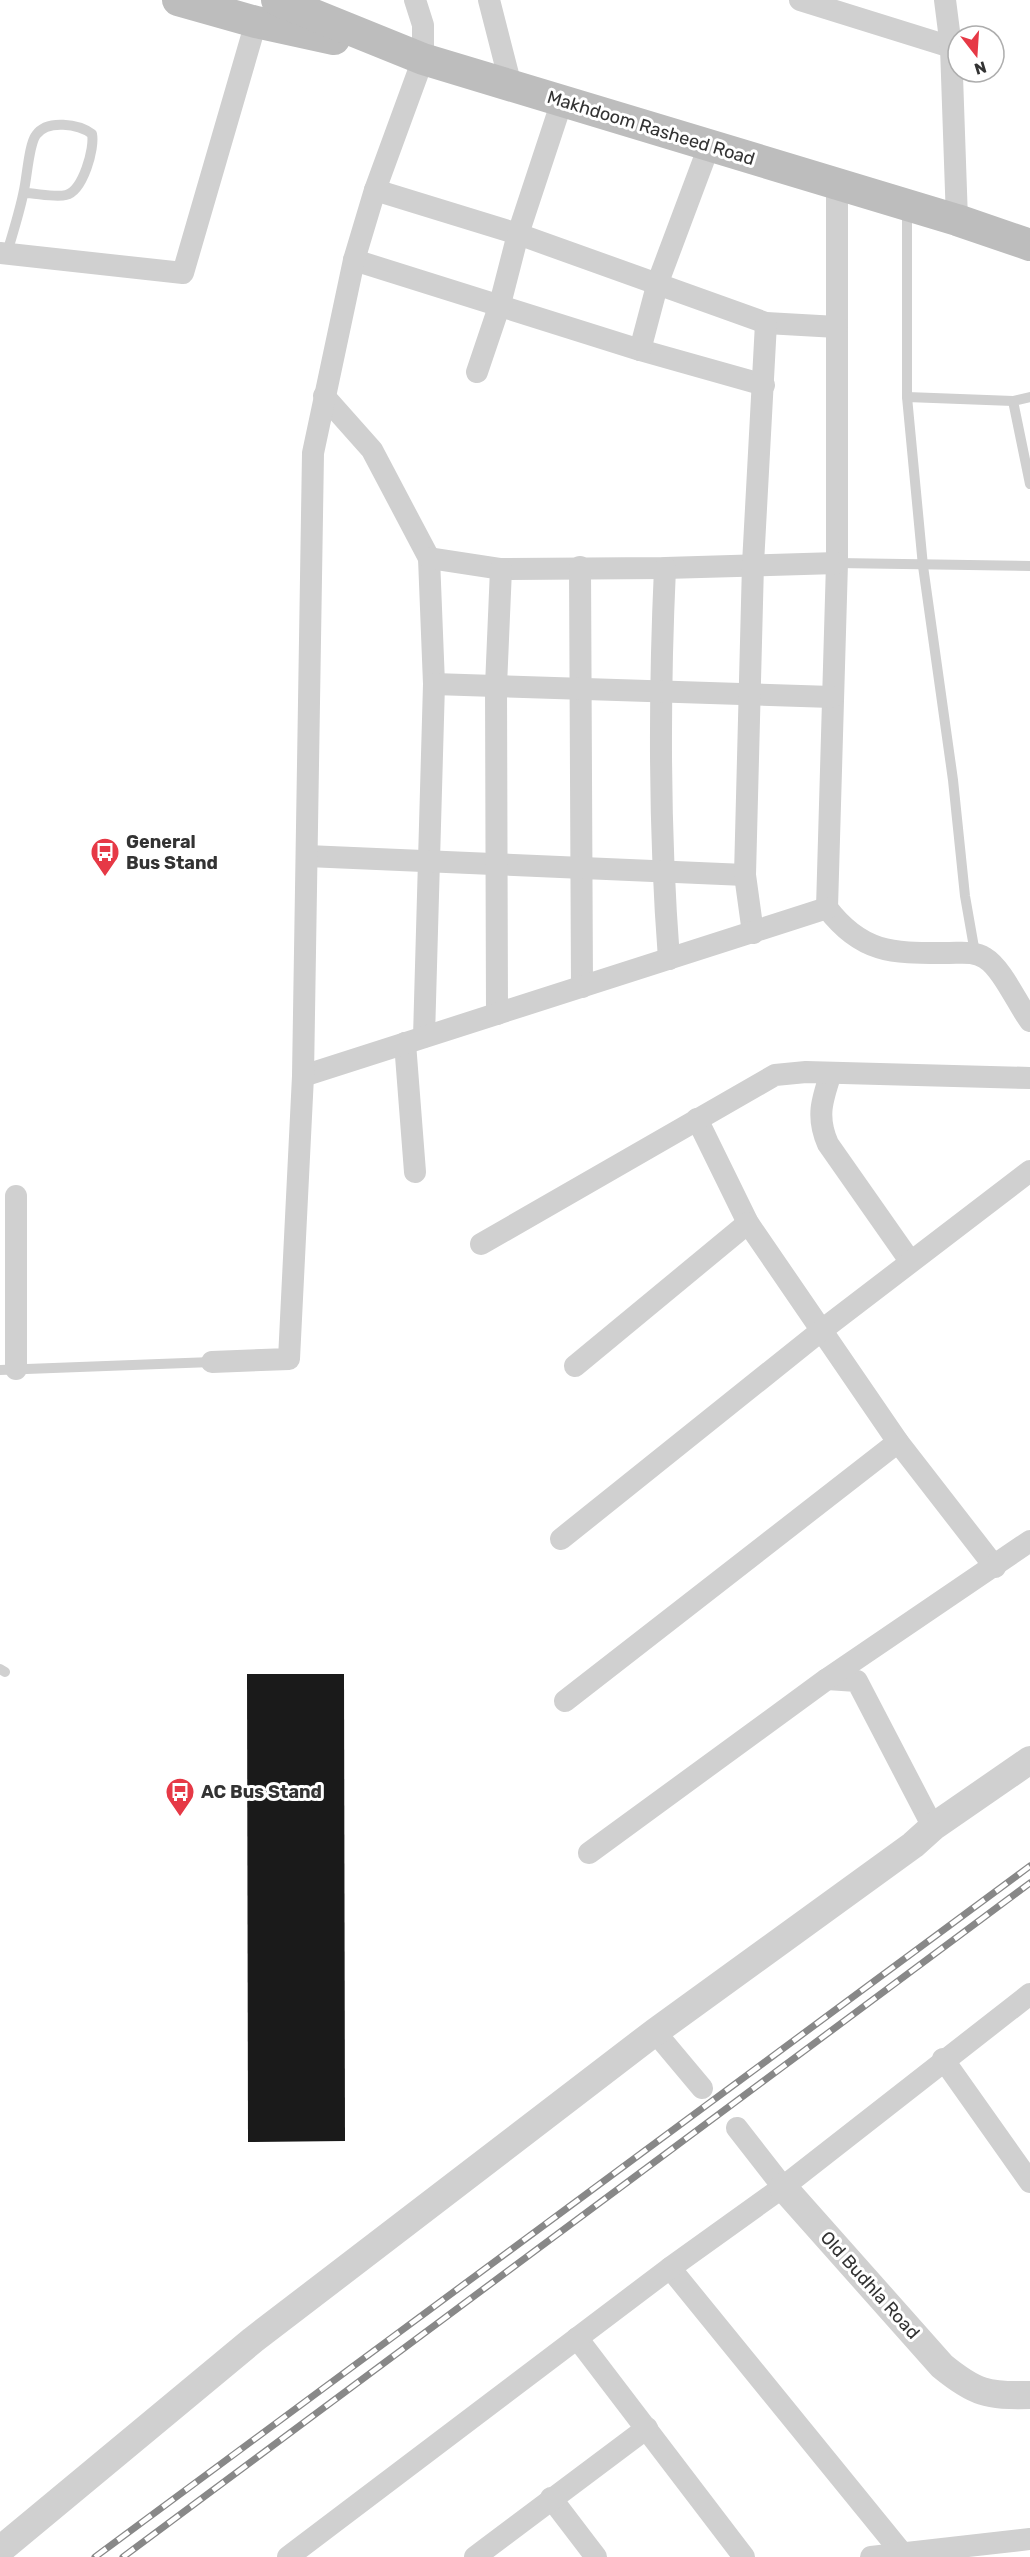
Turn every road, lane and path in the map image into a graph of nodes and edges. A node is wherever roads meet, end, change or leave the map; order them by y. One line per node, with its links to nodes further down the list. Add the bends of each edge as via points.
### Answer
1 (178, 0): 7 (main road, Makhdoom Rasheed Road)
2 (415, 0): 10 (street, via 423,25)
3 (489, 0): 12 (street)
4 (800, 0): 6 (street)
5 (945, 0): 8 (street)
6 (823, 4): 9 (street)
7 (267, 11): 10 (main road, Makhdoom Rasheed Road); 22 (street, via 183,273)
8 (948, 24)
9 (946, 45)
10 (423, 59): 12 (main road, Makhdoom Rasheed Road); 16 (street)
11 (952, 84): 19 (street)
12 (512, 86): 13 (main road, Makhdoom Rasheed Road)
13 (562, 101): 14 (main road, Makhdoom Rasheed Road); 20 (street)
14 (709, 146): 15 (main road, Makhdoom Rasheed Road); 24 (street)
15 (837, 184): 18 (main road, Makhdoom Rasheed Road); 27 (street)
16 (375, 189): 20 (street); 23 (street)
17 (24, 192): 17 (lane, via 35,136 44,128 85,128 92,134 94,143 75,191 66,196); 22 (lane)
18 (907, 205): 19 (main road, Makhdoom Rasheed Road); 33 (lane)
19 (957, 220): 21 (main road, Makhdoom Rasheed Road)
20 (518, 234): 24 (street); 25 (street)
21 (1030, 245)
22 (3, 253)
23 (354, 260): 25 (street); 31 (street)
24 (658, 282): 26 (street); 28 (street)
25 (500, 304): 28 (street); 29 (street)
26 (765, 323): 27 (street); 30 (street)
27 (837, 327): 37 (street)
28 (640, 350): 30 (street)
29 (477, 372)
30 (764, 385): 38 (street)
31 (324, 396): 36 (street, via 372,450); 50 (street, via 313,453)
32 (1030, 397): 34 (lane)
33 (907, 398): 34 (lane); 39 (lane)
34 (1013, 401): 35 (lane)
35 (1030, 484)
36 (429, 558): 43 (street); 44 (street)
37 (837, 563): 38 (street); 39 (lane); 49 (street)
38 (753, 564): 42 (street); 48 (street)
39 (923, 566): 40 (lane); 58 (lane)
40 (1030, 566)
41 (580, 567): 42 (street); 43 (street); 46 (street)
42 (664, 568): 47 (street)
43 (501, 569): 45 (street)
44 (434, 684): 45 (street); 51 (street)
45 (496, 686): 46 (street); 52 (street)
46 (579, 689): 47 (street); 53 (street)
47 (660, 691): 48 (street); 54 (street)
48 (750, 694): 49 (street); 55 (street)
49 (832, 697): 56 (street)
50 (307, 856): 51 (street); 65 (street)
51 (431, 862): 52 (street); 63 (street)
52 (496, 864): 53 (street); 62 (street)
53 (580, 868): 54 (street); 60 (street)
54 (662, 871): 55 (street); 59 (street)
55 (745, 875): 57 (street)
56 (827, 908): 57 (street); 58 (street, via 842,927 877,948 897,953)
57 (753, 933): 59 (street)
58 (975, 953): 61 (street, via 987,958)
59 (669, 959): 60 (street)
60 (582, 987): 62 (street)
61 (1026, 1009)
62 (496, 1014): 63 (street)
63 (414, 1040): 65 (street); 69 (street)
64 (831, 1073): 66 (street); 67 (street, via 775,1075); 73 (street, via 820,1104 821,1129)
65 (303, 1076): 75 (street, via 289,1359)
66 (1030, 1078)
67 (698, 1119): 71 (street); 72 (street)
68 (1030, 1171): 73 (street)
69 (415, 1172)
70 (16, 1196): 77 (street)
71 (748, 1223): 74 (street); 76 (street)
72 (481, 1244)
73 (910, 1261): 74 (street)
74 (822, 1330): 78 (street); 79 (street)
75 (212, 1362): 77 (lane)
76 (575, 1366)
77 (8, 1370)
78 (898, 1442): 81 (street); 83 (street)
79 (561, 1539)
80 (1030, 1541): 81 (street)
81 (995, 1567): 82 (street)
82 (827, 1679): 85 (street, via 857,1681); 86 (street)
83 (565, 1701)
84 (1030, 1760): 85 (street)
85 (933, 1827): 88 (street)
86 (589, 1853)
87 (1030, 1994): 89 (street)
88 (655, 2032): 90 (street); 101 (street, via 253,2340)
89 (943, 2059): 92 (street); 93 (street)
90 (702, 2088)
91 (737, 2128): 93 (street, Old Budhla Road)
92 (1030, 2182)
93 (783, 2187): 94 (street); 96 (street, Old Budhla Road, via 942,2366 968,2387 1001,2396)
94 (670, 2268): 95 (street); 102 (street)
95 (577, 2338): 97 (street); 103 (street)
96 (1030, 2395)
97 (647, 2428): 98 (street); 106 (street)
98 (551, 2499): 104 (street); 105 (street)
99 (1030, 2539): 100 (street)
100 (1009, 2549): 102 (street)
101 (0, 2550)
102 (902, 2553): 107 (street)
103 (288, 2557)
104 (476, 2557)
105 (596, 2557)
106 (744, 2557)
107 (871, 2557)

